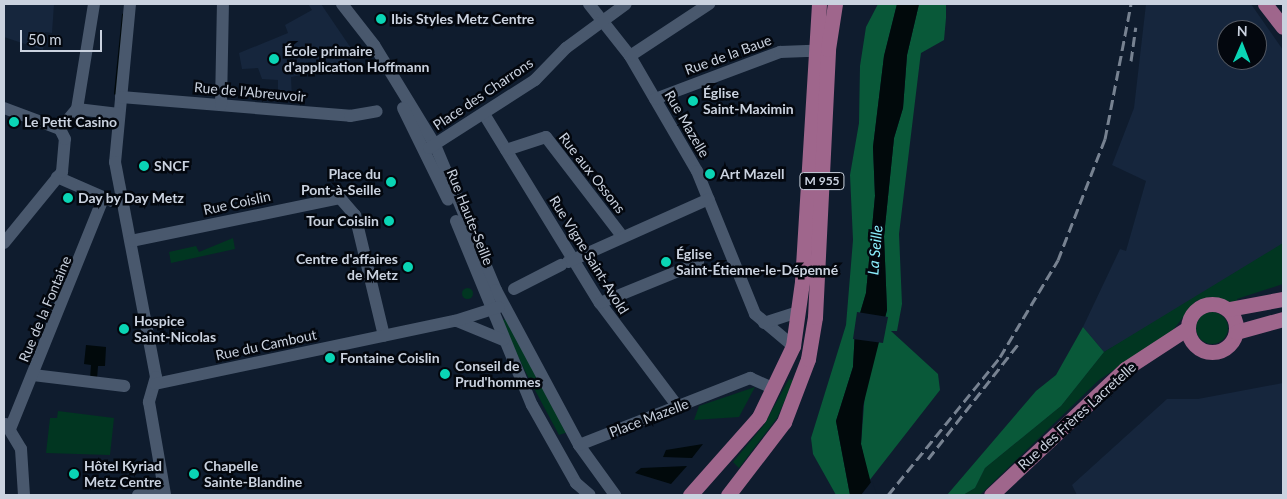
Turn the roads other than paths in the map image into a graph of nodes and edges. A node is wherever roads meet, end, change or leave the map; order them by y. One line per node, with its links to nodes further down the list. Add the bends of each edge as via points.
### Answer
1 (94, 4): 20 (street)
2 (130, 4): 16 (street)
3 (224, 4): 18 (street)
4 (332, 4): 25 (street, Rue Haute-Seille, via 368,49)
5 (342, 4): 25 (street, Rue Haute-Seille, via 374,45)
6 (589, 4): 12 (street, Rue Mazelle)
7 (626, 4): 12 (street, Place des Charrons)
8 (709, 4): 15 (street)
9 (820, 4): 14 (main road, M 955)
10 (834, 4): 43 (main road, M 955, via 828,49)
11 (1266, 4): 13 (main road)
12 (603, 22): 15 (street, Rue Mazelle); 22 (street, Place des Charrons, via 566,48 535,80)
13 (1283, 27)
14 (813, 51): 17 (street, Rue de la Baue, via 780,52); 42 (main road, M 955)
15 (630, 56): 17 (street, Rue Mazelle)
16 (121, 90): 18 (street, Rue de l'Abreuvoir); 23 (street)
17 (655, 99): 30 (street, Rue Mazelle)
18 (221, 105): 21 (street, Rue de l'Abreuvoir, via 340,114)
19 (4, 108): 24 (street)
20 (77, 109): 23 (street); 24 (street)
21 (376, 111)
22 (486, 113): 25 (street, Place des Charrons); 26 (street, Rue Vigne Saint-Avold)
23 (119, 114): 29 (street, via 115,149)
24 (60, 129): 27 (street, via 65,139 62,172)
25 (430, 148): 39 (street, Rue Haute-Seille); 41 (street, Rue Haute-Seille)
26 (506, 150): 31 (street, Rue aux Ossons, via 546,137); 34 (street, Rue Vigne Saint-Avold)
27 (54, 181): 28 (street); 33 (street)
28 (103, 200): 29 (street); 53 (street, Rue de la Fontaine)
29 (122, 200): 32 (street)
30 (709, 200): 31 (street); 46 (street, Rue Mazelle, via 746,297)
31 (622, 236): 34 (street)
32 (131, 241): 49 (street, Rue Coislin, via 335,198 349,203); 54 (street)
33 (4, 243)
34 (567, 262): 36 (street); 38 (street, Rue Vigne Saint-Avold)
35 (698, 263): 38 (street)
36 (514, 288)
37 (1283, 299): 40 (main road)
38 (600, 303): 57 (street, Rue Vigne Saint-Avold)
39 (504, 305): 41 (street, Rue du Cambout); 59 (street, Rue Haute-Seille)
40 (1229, 309): 47 (main road); 48 (main road, via 1215,304 1199,308)
41 (491, 311): 45 (street, Rue du Cambout); 50 (street, Rue Haute-Seille)
42 (798, 312): 43 (main road); 46 (street); 51 (main road, M 955)
43 (815, 317): 52 (main road, M 955)
44 (1283, 319): 47 (main road)
45 (455, 321): 49 (street, Rue du Cambout); 50 (street)
46 (764, 323): 51 (street, Rue Mazelle)
47 (1236, 332): 48 (main road, via 1229,345 1216,352 1203,350)
48 (1189, 334): 71 (main road, Rue des Frères Lacretelle, via 1167,342 1098,392)
49 (384, 336): 54 (street, Rue du Cambout)
50 (503, 340): 61 (street, Rue Haute-Seille)
51 (793, 346): 52 (main road); 56 (main road, M 955)
52 (808, 359): 70 (main road, M 955, via 784,422)
53 (33, 375): 55 (street); 58 (street, Rue de la Fontaine)
54 (155, 384): 62 (street, via 149,402)
55 (124, 386)
56 (775, 389): 57 (street, Place Mazelle, via 750,378); 60 (main road, M 955, via 759,416)
57 (678, 406): 59 (street, Place Mazelle)
58 (7, 426): 64 (street, via 20,449)
59 (579, 445): 63 (street)
60 (712, 474): 68 (main road, M 955); 69 (main road, M 955)
61 (576, 483): 66 (street); 67 (street)
62 (165, 494): 65 (street)
63 (611, 494)
64 (24, 495)
65 (138, 495)
66 (582, 495)
67 (590, 495)
68 (690, 495)
69 (698, 495)
70 (728, 495)
71 (991, 495)

